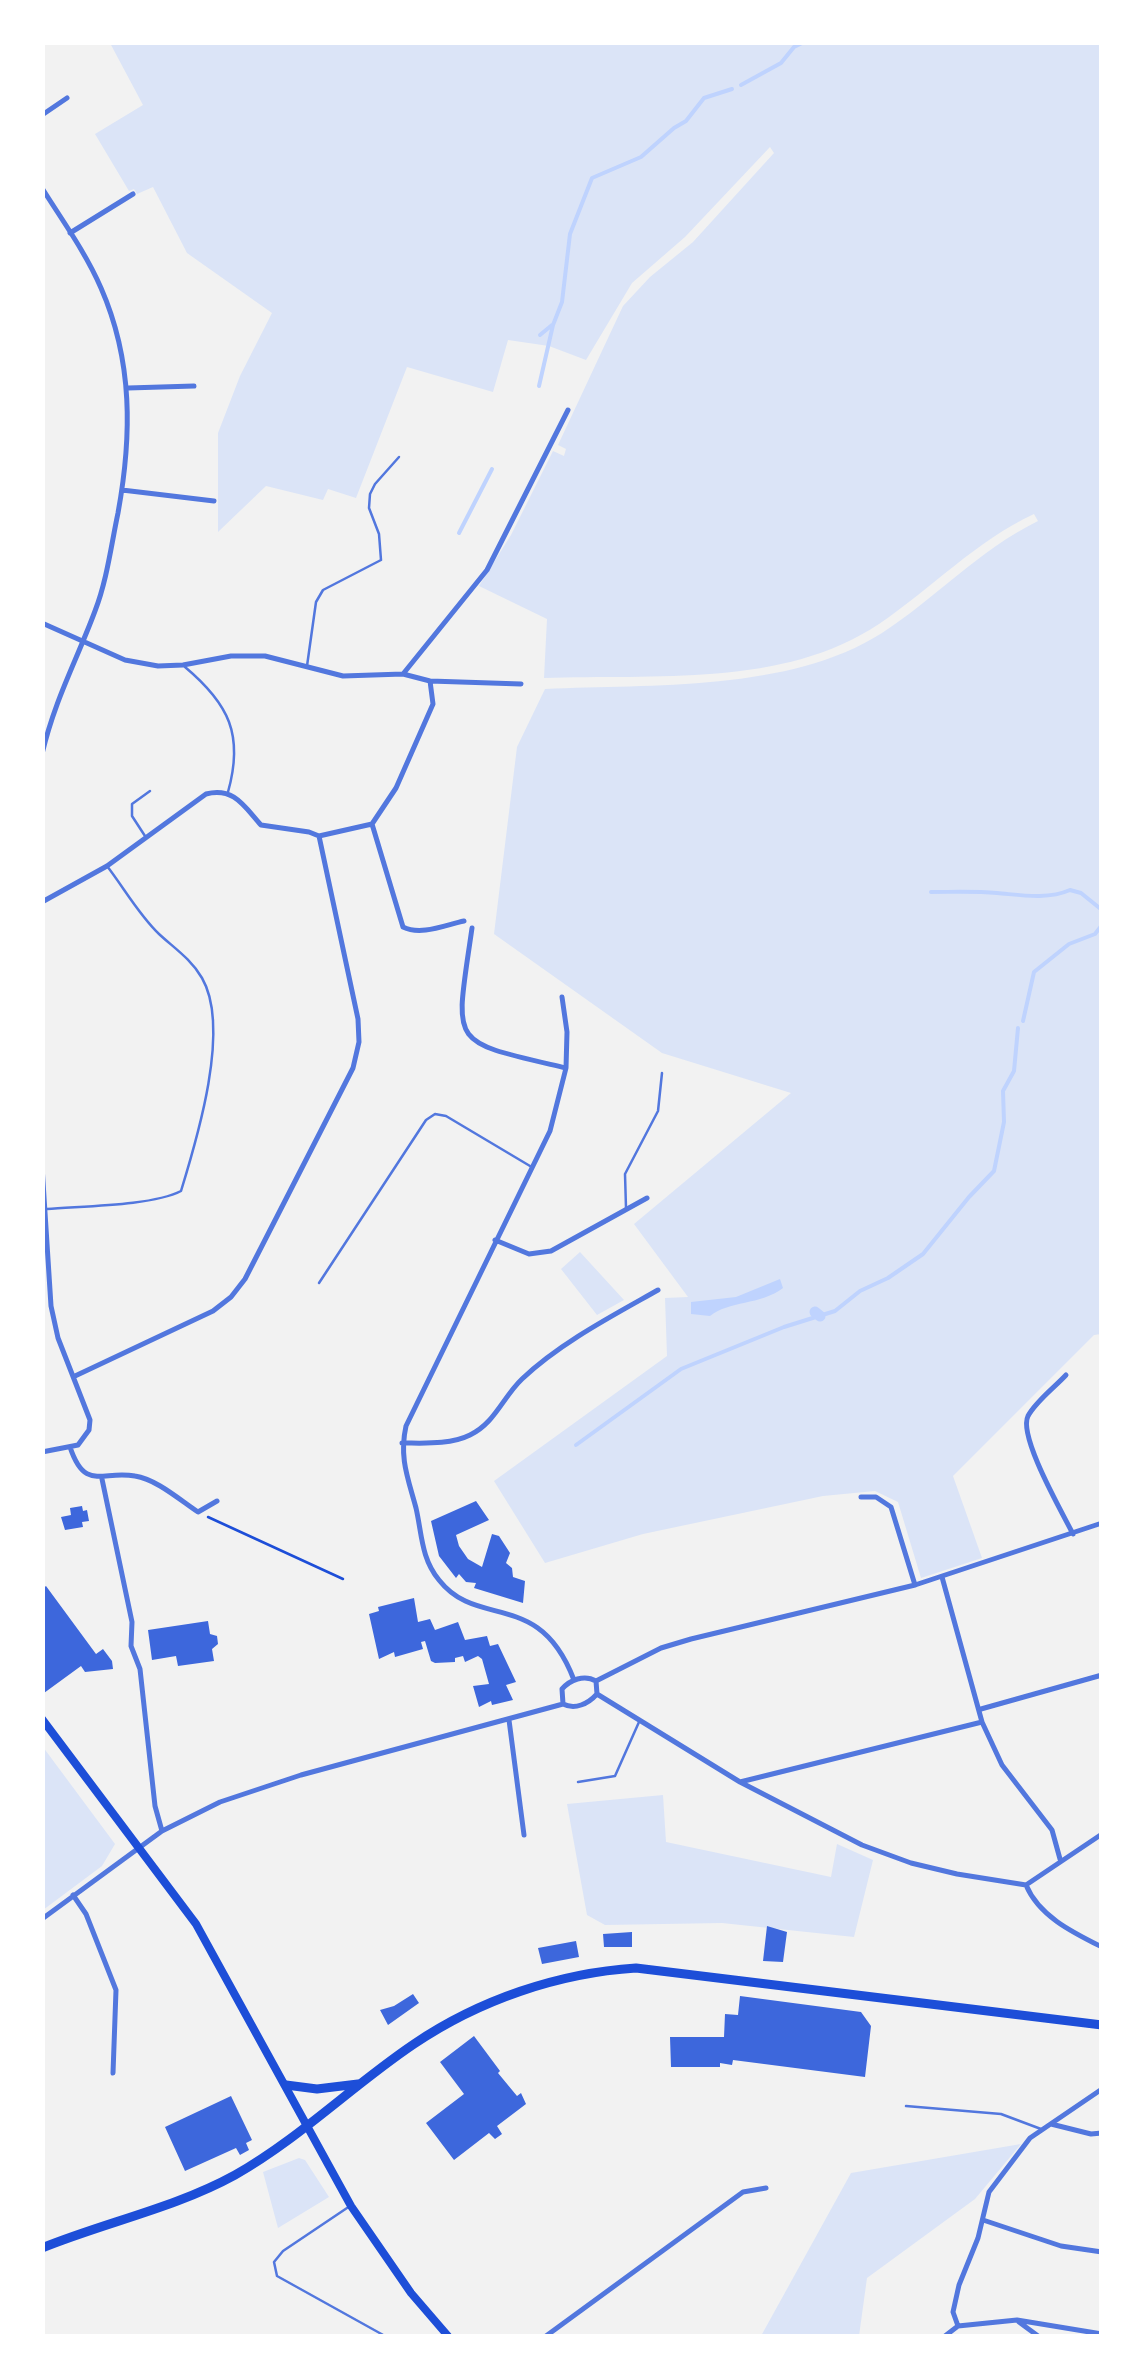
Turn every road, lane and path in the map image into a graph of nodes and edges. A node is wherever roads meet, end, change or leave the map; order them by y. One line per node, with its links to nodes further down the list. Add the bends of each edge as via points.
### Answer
1 (67, 98): 2 (street)
2 (42, 115)
3 (42, 188): 5 (street)
4 (133, 194): 5 (street)
5 (70, 233): 7 (street, via 118,334)
6 (194, 386): 7 (street)
7 (128, 388): 10 (street)
8 (568, 410): 16 (street, via 487,570)
9 (399, 457): 15 (lane, via 370,494 381,560 322,590)
10 (122, 490): 11 (street); 13 (street, via 105,577)
11 (214, 502)
12 (42, 623): 13 (street)
13 (82, 639): 14 (street, via 125,660); 19 (street)
14 (183, 665): 15 (street, via 265,656); 21 (lane, via 226,708 234,769)
15 (307, 668): 16 (street, via 344,676)
16 (403, 674): 17 (street)
17 (430, 681): 18 (street); 22 (street, via 433,704 396,788)
18 (522, 684)
19 (42, 754)
20 (150, 792): 24 (lane, via 132,804)
21 (228, 792): 23 (street, via 261,825); 24 (street, via 206,794)
22 (372, 824): 23 (street); 27 (street, via 403,927 422,931)
23 (319, 836): 41 (street, via 358,1019 353,1068 231,1297)
24 (146, 837): 25 (street)
25 (107, 866): 26 (street); 36 (lane, via 204,980 213,1024 206,1104 181,1191)
26 (42, 902)
27 (464, 921)
28 (472, 928): 30 (street, via 460,1003 465,1033 494,1051)
29 (562, 997): 30 (street)
30 (566, 1068): 33 (street, via 550,1131)
31 (662, 1073): 35 (lane, via 658,1110 625,1174)
32 (42, 1166): 36 (street)
33 (532, 1166): 37 (street); 38 (lane, via 435,1114)
34 (647, 1198): 35 (street)
35 (626, 1209): 37 (street, via 540,1254)
36 (46, 1210): 41 (street, via 51,1306)
37 (496, 1240): 42 (street)
38 (318, 1284)
39 (658, 1290): 42 (street, via 541,1364 478,1431 435,1443)
40 (1066, 1375): 50 (street, via 1026,1425)
41 (74, 1376): 43 (street, via 90,1420 83,1440)
42 (402, 1443): 55 (street, via 421,1542 440,1582 538,1626 557,1645)
43 (70, 1448): 44 (street); 45 (street, via 80,1470)
44 (42, 1452)
45 (102, 1478): 48 (street, via 136,1476); 66 (street, via 132,1622 130,1646 140,1669)
46 (861, 1497): 53 (street, via 891,1507)
47 (218, 1502): 48 (street)
48 (198, 1512): 52 (path)
49 (1102, 1523): 50 (street)
50 (1073, 1534): 51 (street)
51 (942, 1577): 53 (street); 59 (street)
52 (344, 1579)
53 (916, 1586): 56 (street, via 691,1639)
54 (1102, 1675): 59 (street)
55 (574, 1680): 56 (street); 58 (street, via 562,1690)
56 (596, 1680): 57 (street)
57 (597, 1694): 58 (street, via 580,1706); 62 (street)
58 (563, 1704): 61 (street)
59 (980, 1709): 63 (street)
60 (42, 1719): 69 (main road)
61 (509, 1720): 66 (street, via 250,1790); 68 (street)
62 (640, 1720): 64 (lane, via 615,1776); 65 (street)
63 (982, 1722): 65 (street); 70 (street, via 1002,1765 1052,1830)
64 (578, 1782)
65 (740, 1782): 71 (street, via 912,1862)
66 (162, 1830): 69 (street)
67 (1102, 1834): 70 (street)
68 (524, 1835)
69 (140, 1847): 72 (street); 78 (main road, via 196,1924)
70 (1060, 1859): 71 (street)
71 (1026, 1884): 74 (street, via 1033,1901 1058,1922)
72 (73, 1895): 73 (street); 76 (street, via 116,1990)
73 (42, 1918)
74 (1102, 1947)
75 (1102, 2025): 77 (main road, via 612,1969 474,2010)
76 (113, 2073)
77 (360, 2084): 78 (main road, via 318,2090); 82 (main road)
78 (286, 2085): 82 (main road)
79 (1102, 2089): 81 (street)
80 (906, 2106): 83 (lane, via 1001,2114)
81 (1050, 2124): 83 (street); 84 (street)
82 (306, 2125): 86 (main road); 88 (main road, via 204,2191)
83 (1042, 2129): 87 (street, via 989,2192)
84 (1102, 2133)
85 (766, 2188): 95 (street, via 743,2192)
86 (350, 2206): 93 (lane, via 283,2251 274,2262 277,2276); 94 (main road)
87 (983, 2220): 89 (street); 91 (street, via 959,2285)
88 (42, 2248)
89 (1102, 2252)
90 (1017, 2320): 91 (street); 92 (street); 97 (street)
91 (958, 2326): 96 (street)
92 (1102, 2334)
93 (384, 2336)
94 (448, 2336)
95 (546, 2336)
96 (946, 2336)
97 (1038, 2336)

